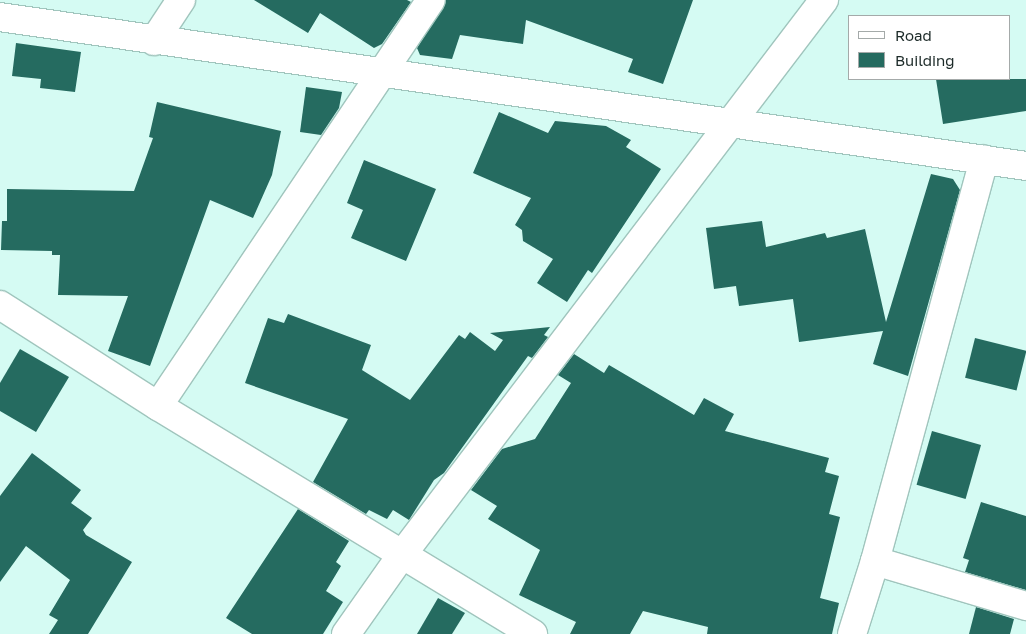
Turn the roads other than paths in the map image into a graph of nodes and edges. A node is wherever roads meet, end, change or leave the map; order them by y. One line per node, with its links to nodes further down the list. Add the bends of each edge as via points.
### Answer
1 (181, 0): 5 (street)
2 (431, 0): 6 (street)
3 (824, 0): 7 (street)
4 (0, 17): 5 (street)
5 (154, 40): 6 (street)
6 (382, 73): 7 (street); 11 (street)
7 (729, 122): 8 (street); 12 (street)
8 (984, 160): 9 (street); 13 (street)
9 (1026, 166)
10 (0, 306): 11 (street)
11 (158, 406): 12 (street)
12 (401, 556): 15 (street); 16 (street)
13 (875, 561): 14 (street); 17 (street)
14 (1026, 606)
15 (346, 634)
16 (533, 634)
17 (852, 634)

